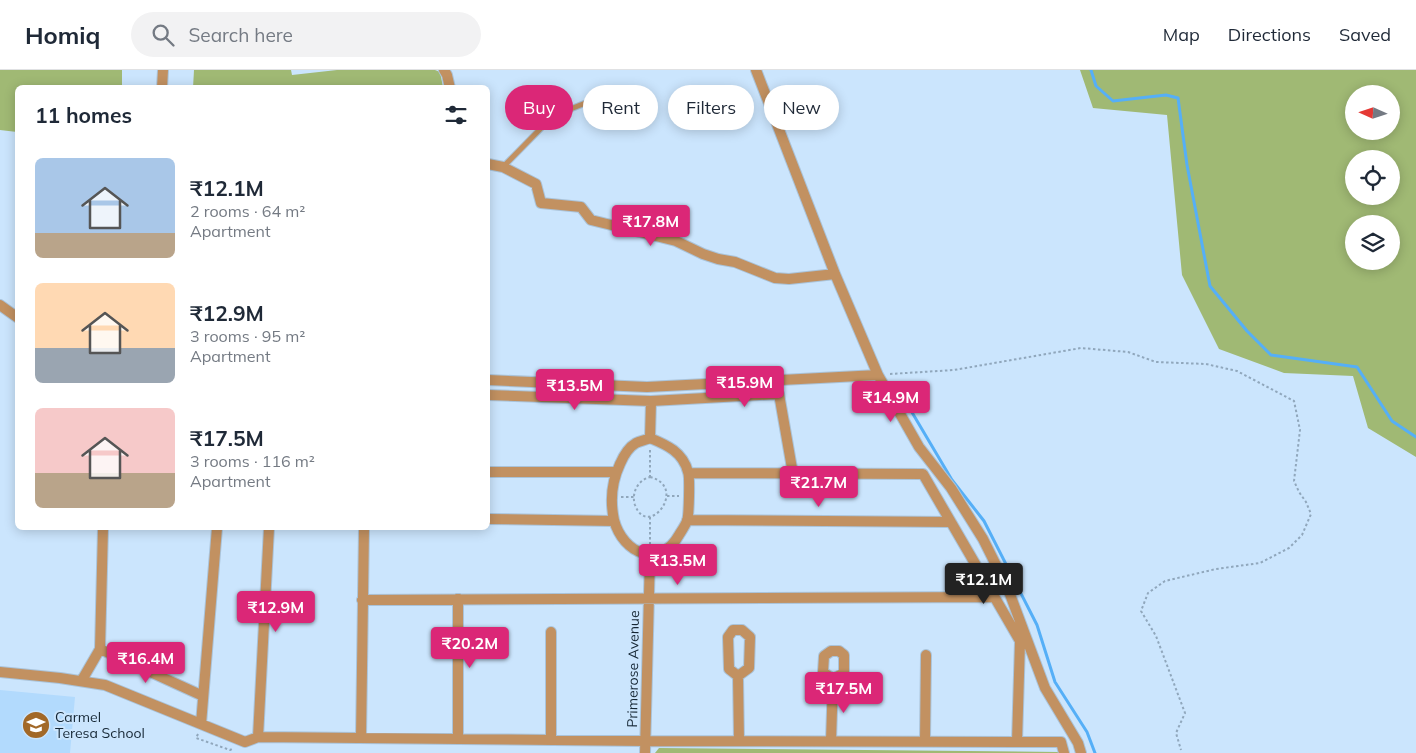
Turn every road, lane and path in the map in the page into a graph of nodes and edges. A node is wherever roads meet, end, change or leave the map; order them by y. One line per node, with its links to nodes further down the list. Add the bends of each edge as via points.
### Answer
1 (163, 70): 4 (street)
2 (444, 70): 5 (street)
3 (756, 70): 9 (street)
4 (162, 85)
5 (449, 85)
6 (583, 104): 8 (lane, via 553,116)
7 (490, 164): 8 (street)
8 (503, 167): 9 (street, via 536,184 541,204 580,207 591,220 676,241 703,254 735,262 775,278)
9 (835, 274): 12 (street)
10 (0, 305): 11 (street)
11 (15, 316)
12 (878, 375): 13 (street, via 647,387); 57 (path, via 954,370 1081,348 1128,352 1156,362 1206,364 1236,372 1294,401 1300,430 1294,481 1310,514 1302,535 1289,548 1260,563 1165,580 1148,593 1141,611 1156,636 1185,714 1176,733); 61 (street, via 919,447 952,488 983,539 1008,589 1045,688 1078,743)
13 (490, 380)
14 (490, 395): 15 (street)
15 (651, 401): 16 (street); 20 (street, via 779,394)
16 (650, 438): 18 (street, via 635,443); 19 (street, via 670,446 681,456); 21 (path)
17 (490, 472): 18 (street)
18 (616, 472): 27 (street, via 612,497)
19 (688, 472): 20 (street); 26 (street)
20 (793, 474): 28 (street, via 923,474)
21 (650, 477): 22 (path, via 661,483); 24 (path, via 639,483 634,497 638,511)
22 (666, 496): 23 (path); 24 (path, via 662,510)
23 (684, 496)
24 (650, 517): 33 (path)
25 (490, 519): 27 (street)
26 (687, 520): 28 (street); 33 (street, via 676,541 664,552)
27 (614, 521): 33 (street, via 620,535 632,549)
28 (951, 522): 34 (street)
29 (103, 530): 39 (street)
30 (217, 530): 45 (street)
31 (269, 530): 47 (street)
32 (364, 530): 37 (street)
33 (650, 555): 36 (street, Primerose Avenue)
34 (994, 597): 36 (street); 56 (street, via 1020,640)
35 (458, 599): 36 (street); 37 (street); 49 (street)
36 (649, 599): 51 (street, Primerose Avenue)
37 (362, 600): 48 (street)
38 (551, 632): 50 (street)
39 (100, 649): 44 (street); 45 (street)
40 (926, 656): 54 (street)
41 (0, 672): 44 (street)
42 (738, 676): 52 (street)
43 (833, 679): 53 (street)
44 (82, 680): 46 (street, via 105,685)
45 (203, 696): 46 (street)
46 (201, 724): 55 (street)
47 (258, 737): 48 (street); 55 (street)
48 (361, 738): 49 (street)
49 (458, 739): 50 (street)
50 (551, 740): 51 (street)
51 (645, 741): 52 (street); 59 (street, Primerose Avenue)
52 (739, 741): 53 (street)
53 (831, 741): 54 (street)
54 (925, 741): 56 (street)
55 (245, 742): 58 (street)
56 (1016, 742): 60 (street, via 1061,742)
57 (1181, 750)
58 (245, 753)
59 (645, 753)
60 (1064, 753)
61 (1080, 753)

